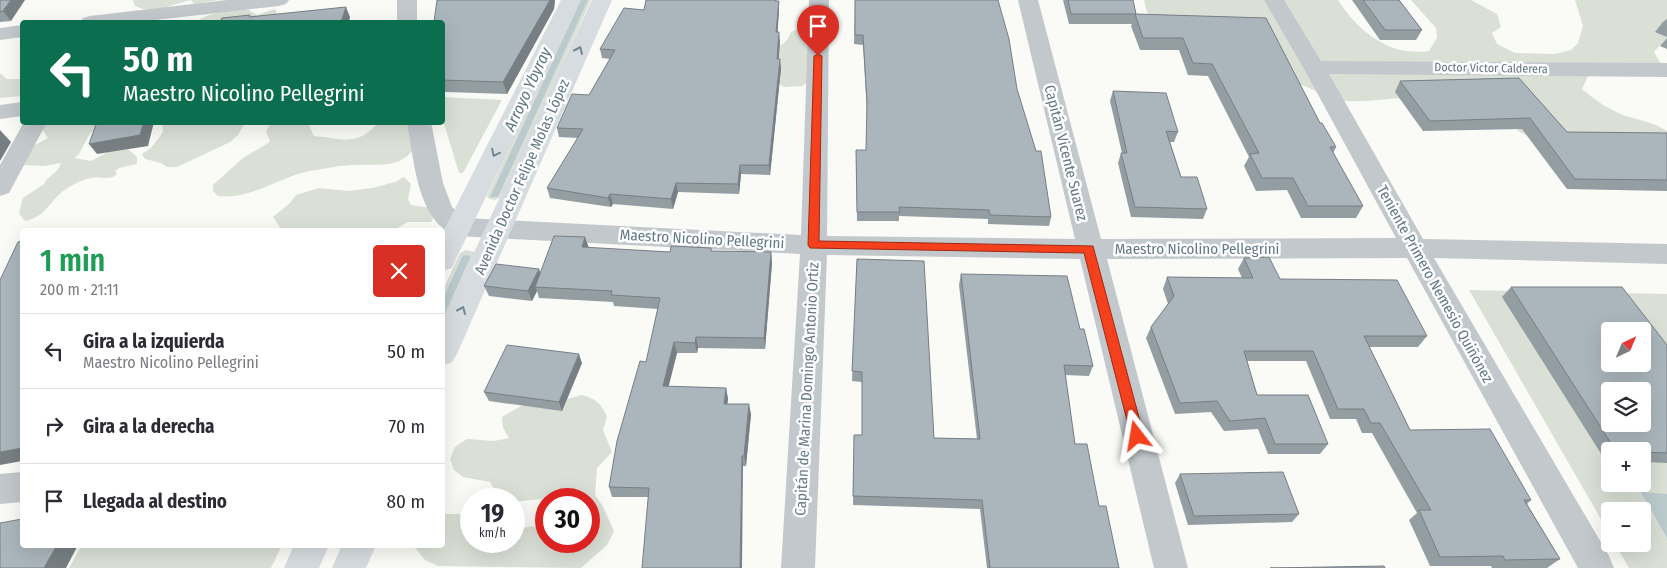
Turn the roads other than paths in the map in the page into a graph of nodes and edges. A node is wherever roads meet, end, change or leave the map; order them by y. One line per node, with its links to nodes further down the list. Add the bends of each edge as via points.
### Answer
1 (129, 0): 9 (street)
2 (280, 0): 9 (street)
3 (407, 0): 11 (street)
4 (571, 0): 21 (main road, Avenida Doctor Felipe Molas López, one-way to 21)
5 (602, 0): 22 (main road, Avenida Doctor Felipe Molas López, one-way to 5)
6 (819, 0): 23 (street, Capitán de Marina Domingo Antonio Ortiz)
7 (1028, 0): 25 (street, Capitán Vicente Suarez)
8 (1274, 0): 14 (street, Teniente Primero Nemesio Quiñónez)
9 (120, 19): 10 (street)
10 (110, 20)
11 (407, 20)
12 (20, 31): 13 (street)
13 (0, 34)
14 (1314, 67): 15 (street, Doctor Victor Calderera); 24 (street, Teniente Primero Nemesio Quiñónez)
15 (1667, 70)
16 (20, 108): 17 (street)
17 (0, 112)
18 (34, 125): 20 (street)
19 (420, 125): 21 (street, via 431,183 441,212)
20 (0, 187)
21 (458, 227): 22 (street, Maestro Nicolino Pellegrini); 27 (main road, Avenida Doctor Felipe Molas López)
22 (499, 228): 23 (street, Maestro Nicolino Pellegrini); 28 (main road, Avenida Doctor Felipe Molas López, one-way to 22)
23 (814, 245): 25 (street, Maestro Nicolino Pellegrini); 35 (street, Capitán de Marina Domingo Antonio Ortiz)
24 (1414, 248): 25 (street, Maestro Nicolino Pellegrini); 26 (street, Maestro Nicolino Pellegrini); 37 (street, Teniente Primero Nemesio Quiñónez)
25 (1089, 249): 36 (street, Capitán Vicente Suarez)
26 (1667, 254)
27 (445, 255)
28 (445, 347)
29 (20, 487): 30 (street)
30 (0, 489)
31 (311, 548): 33 (main road)
32 (358, 548): 34 (main road)
33 (301, 568)
34 (349, 568)
35 (798, 568)
36 (1171, 568)
37 (1597, 568)

